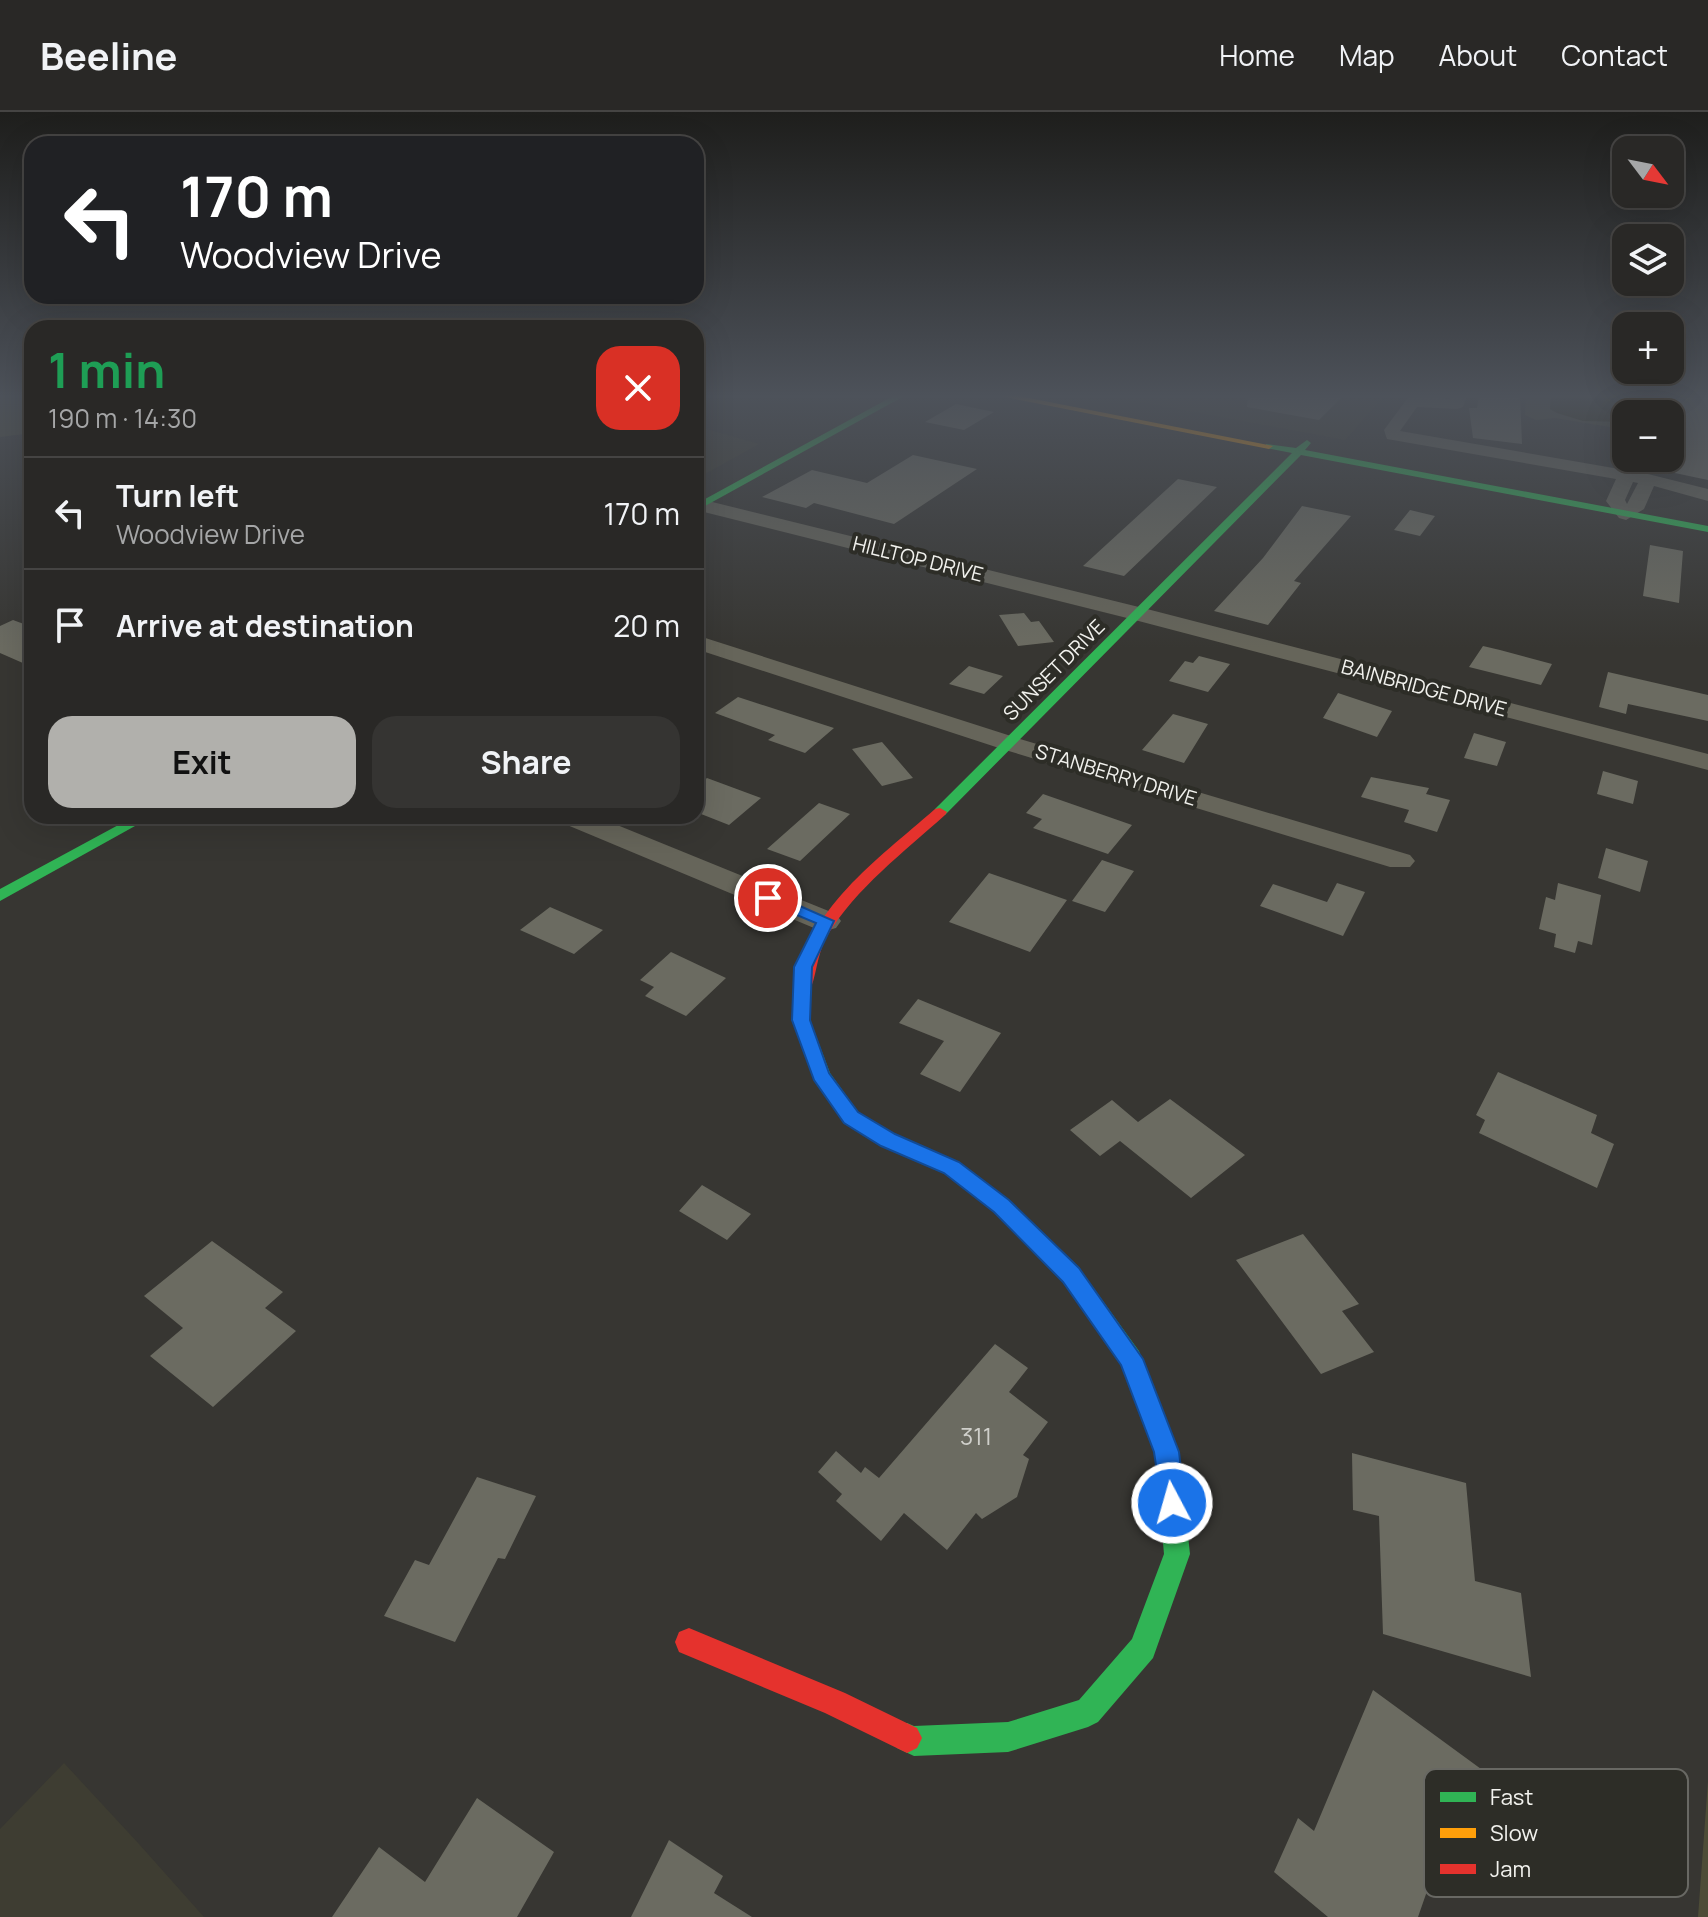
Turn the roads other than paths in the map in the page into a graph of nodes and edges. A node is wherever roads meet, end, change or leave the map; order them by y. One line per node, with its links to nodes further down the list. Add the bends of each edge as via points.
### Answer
1 (734, 479): 8 (main road)
2 (741, 479): 9 (main road)
3 (1272, 479): 14 (main road, SUNSET DRIVE)
4 (1474, 479): 11 (main road)
5 (1627, 479): 11 (street)
6 (1648, 479): 7 (street); 11 (street)
7 (1708, 495)
8 (704, 498)
9 (704, 498)
10 (704, 504): 14 (street, HILLTOP DRIVE)
11 (1626, 507): 12 (main road); 13 (main road)
12 (1708, 518)
13 (1708, 529)
14 (1139, 614): 16 (main road, SUNSET DRIVE); 17 (street, BAINBRIDGE DRIVE)
15 (704, 645): 16 (street, STANBERRY DRIVE)
16 (1011, 744): 20 (street, STANBERRY DRIVE); 22 (main road, SUNSET DRIVE)
17 (1708, 762)
18 (131, 824): 21 (main road)
19 (589, 824): 22 (street)
20 (1400, 861)
21 (0, 896)
22 (825, 921): 23 (main road, via 803,967 801,1020 821,1075 851,1117 952,1168 1001,1206 1071,1275 1131,1359 1167,1452 1177,1554 1143,1648 1088,1712 1008,1737 914,1741)
23 (689, 1642)

